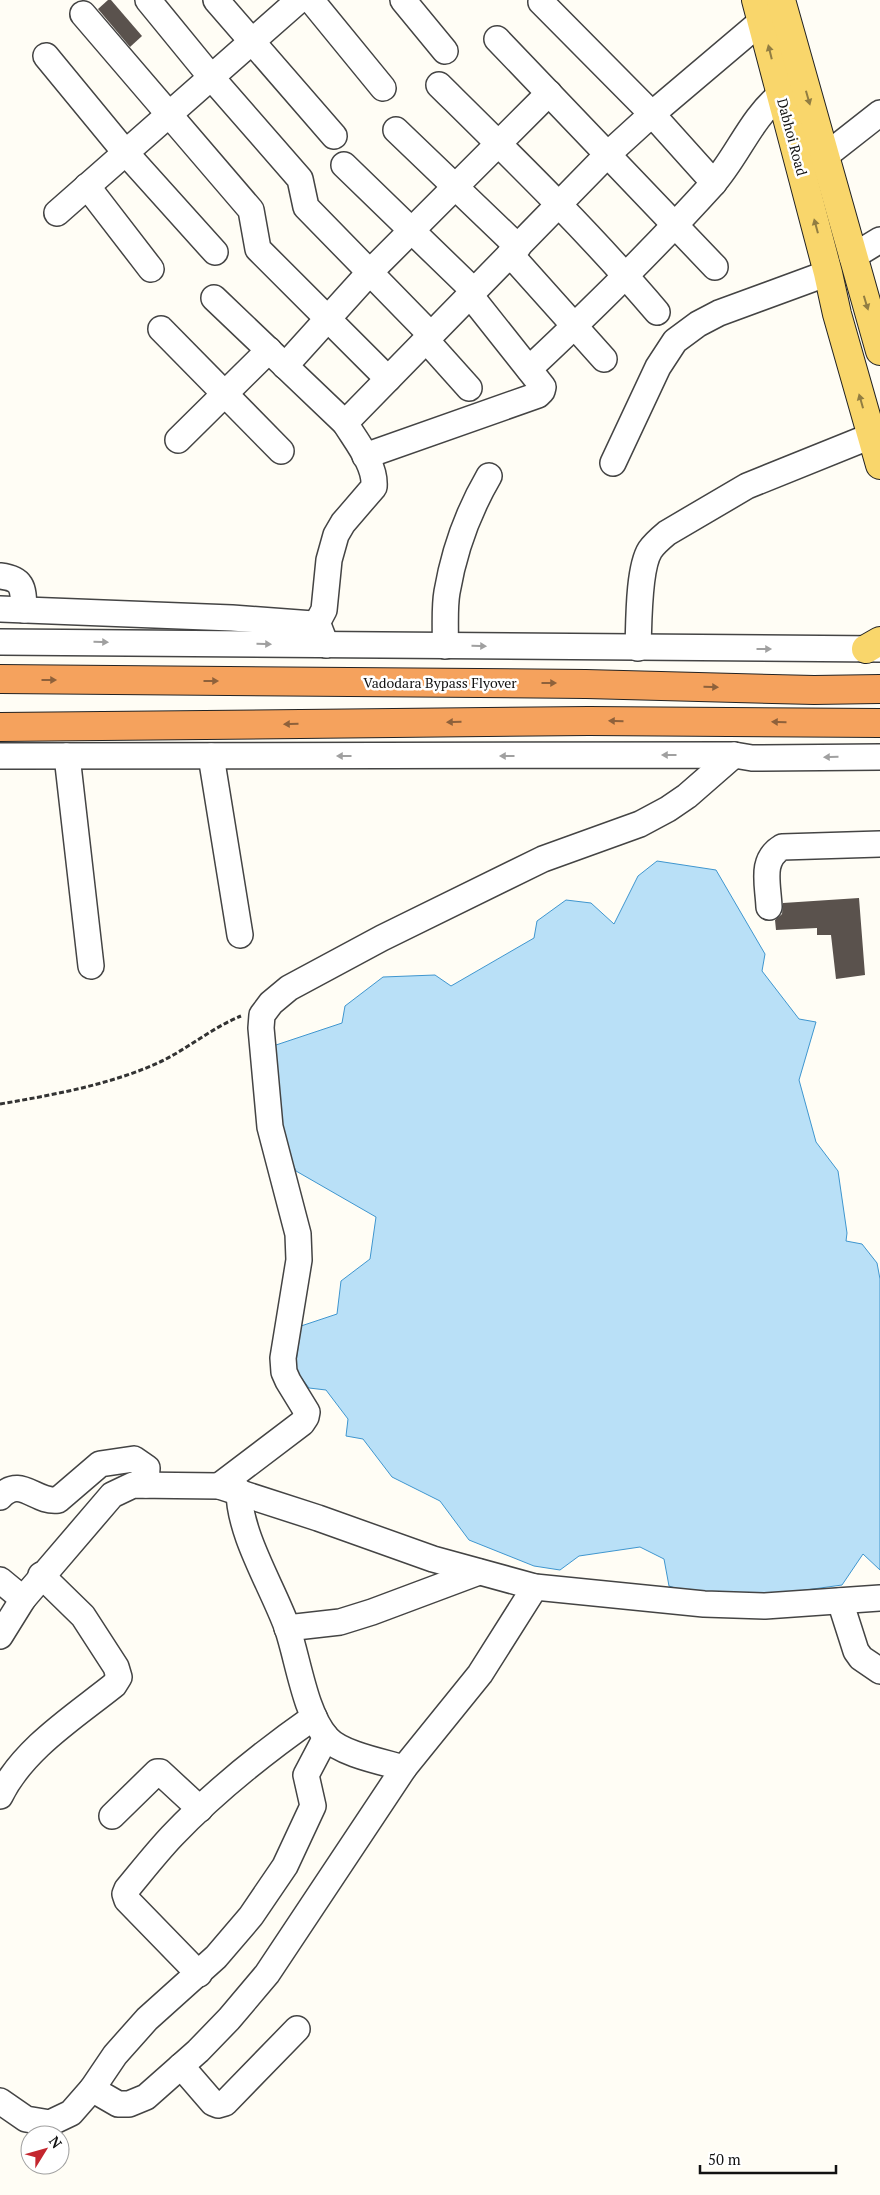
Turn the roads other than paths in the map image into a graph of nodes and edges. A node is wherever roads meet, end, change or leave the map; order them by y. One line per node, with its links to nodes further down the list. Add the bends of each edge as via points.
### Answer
1 (148, 0): 13 (street)
2 (216, 0): 10 (street)
3 (298, 0): 10 (street)
4 (311, 0): 15 (street)
5 (403, 0): 11 (street)
6 (541, 2): 20 (street)
7 (770, 6): 17 (main road, Dabhoi Road, one-way to 7); 20 (street); 26 (main road, Dabhoi Road, one-way to 26)
8 (83, 14): 19 (street)
9 (497, 39): 16 (street)
10 (251, 42): 13 (street); 22 (street)
11 (445, 51)
12 (46, 56): 24 (street)
13 (210, 77): 19 (street); 41 (street, via 300,180 306,207)
14 (440, 85): 23 (street)
15 (383, 88)
16 (548, 94): 23 (street); 25 (street)
17 (781, 94): 28 (street, via 758,117); 43 (main road, Dabhoi Road, one-way to 17)
18 (880, 113): 26 (street)
19 (169, 114): 24 (street); 47 (street, via 251,210 258,249)
20 (652, 114): 25 (street); 28 (street)
21 (396, 130): 30 (street)
22 (334, 136)
23 (498, 144): 30 (street); 31 (street)
24 (126, 152): 29 (street); 37 (street)
25 (607, 155): 31 (street); 33 (street)
26 (824, 157): 38 (main road, Dabhoi Road)
27 (344, 166): 34 (street)
28 (714, 183): 33 (street)
29 (87, 186): 32 (street); 40 (street)
30 (456, 188): 34 (street); 36 (street)
31 (559, 205): 36 (street); 42 (street)
32 (57, 213)
33 (674, 224): 39 (street); 42 (street)
34 (411, 230): 41 (street); 44 (street)
35 (880, 240): 38 (street)
36 (514, 250): 44 (street); 48 (street)
37 (215, 252)
38 (852, 257): 51 (main road, Dabhoi Road, one-way to 51)
39 (715, 267)
40 (151, 269)
41 (370, 272): 47 (street); 50 (street)
42 (625, 274): 46 (street); 48 (street)
43 (828, 274): 59 (main road, Dabhoi Road, one-way to 43); 63 (street, via 719,313 675,341 658,368)
44 (472, 293): 50 (street); 54 (street)
45 (214, 298): 52 (street)
46 (657, 312)
47 (328, 319): 52 (street); 55 (street)
48 (576, 325): 53 (street); 54 (street)
49 (161, 329): 57 (street)
50 (428, 337): 55 (street); 56 (street)
51 (880, 351)
52 (277, 358): 57 (street); 58 (street)
53 (604, 358)
54 (529, 369): 62 (street, via 543,387 538,395)
55 (388, 379): 58 (street)
56 (470, 388)
57 (225, 393): 60 (street); 61 (street)
58 (345, 423): 62 (street)
59 (871, 436): 64 (main road, Dabhoi Road); 73 (street, via 747,486 658,541 649,551 643,569)
60 (178, 440)
61 (282, 451)
62 (365, 456): 69 (street, via 374,487 336,535 329,560)
63 (614, 463)
64 (880, 465)
65 (489, 476): 71 (street, via 476,498 454,558 447,593)
66 (0, 576): 68 (street, via 13,578 19,584 23,591)
67 (0, 609): 68 (street)
68 (24, 610): 69 (street, via 232,618)
69 (321, 635): 70 (street, one-way to 69); 71 (street)
70 (0, 642)
71 (445, 646): 73 (street, one-way to 73)
72 (875, 646): 73 (street, one-way to 72)
73 (638, 648)
74 (0, 680): 75 (highway, Vadodara Bypass Flyover, one-way to 75)
75 (880, 689)
76 (880, 723): 77 (highway, one-way to 77, via 589,721)
77 (0, 727)
78 (734, 755): 81 (street, one-way to 81); 82 (street, one-way to 78, via 752,758); 88 (street, via 668,809 640,824 543,859 382,938 289,988 262,1015 270,1127 298,1234 298,1260 283,1358 284,1372 307,1412 302,1423)
79 (0, 756): 80 (street)
80 (67, 756): 81 (street); 86 (street)
81 (210, 756): 85 (street)
82 (880, 757)
83 (880, 844): 84 (street, via 782,847 772,852 767,862)
84 (769, 907)
85 (240, 935)
86 (91, 966)
87 (146, 1486): 88 (street); 89 (street, via 147,1468 134,1458 100,1464 58,1500 16,1487); 91 (street, via 133,1485 112,1495)
88 (229, 1488): 90 (street); 97 (street, via 239,1504)
89 (0, 1498)
90 (479, 1572): 93 (street); 97 (street, via 340,1622)
91 (42, 1575): 95 (street); 102 (street, via 83,1616 119,1677 114,1685 50,1737 9,1778)
92 (0, 1580): 95 (street)
93 (535, 1587): 96 (street, via 704,1604 765,1606); 101 (street, via 480,1674)
94 (880, 1598): 96 (street)
95 (23, 1599): 98 (street)
96 (840, 1601): 99 (street, via 856,1651)
97 (287, 1628): 100 (street)
98 (0, 1635)
99 (880, 1671)
100 (320, 1727): 101 (street, via 337,1747); 103 (street, via 277,1743); 105 (street, via 306,1775 313,1806 285,1866 251,1916)
101 (404, 1768): 107 (street, via 267,1974 229,2019)
102 (0, 1796)
103 (200, 1809): 104 (street, via 164,1773 157,1772); 105 (street, via 172,1836 125,1894 127,1900)
104 (112, 1816)
105 (199, 1974): 108 (street, via 147,2019)
106 (298, 2029): 107 (street, via 225,2103 213,2103)
107 (181, 2066): 108 (street, via 146,2097 129,2104 118,2104)
108 (92, 2089): 109 (street, via 71,2114 50,2123 26,2119)
109 (0, 2101)

